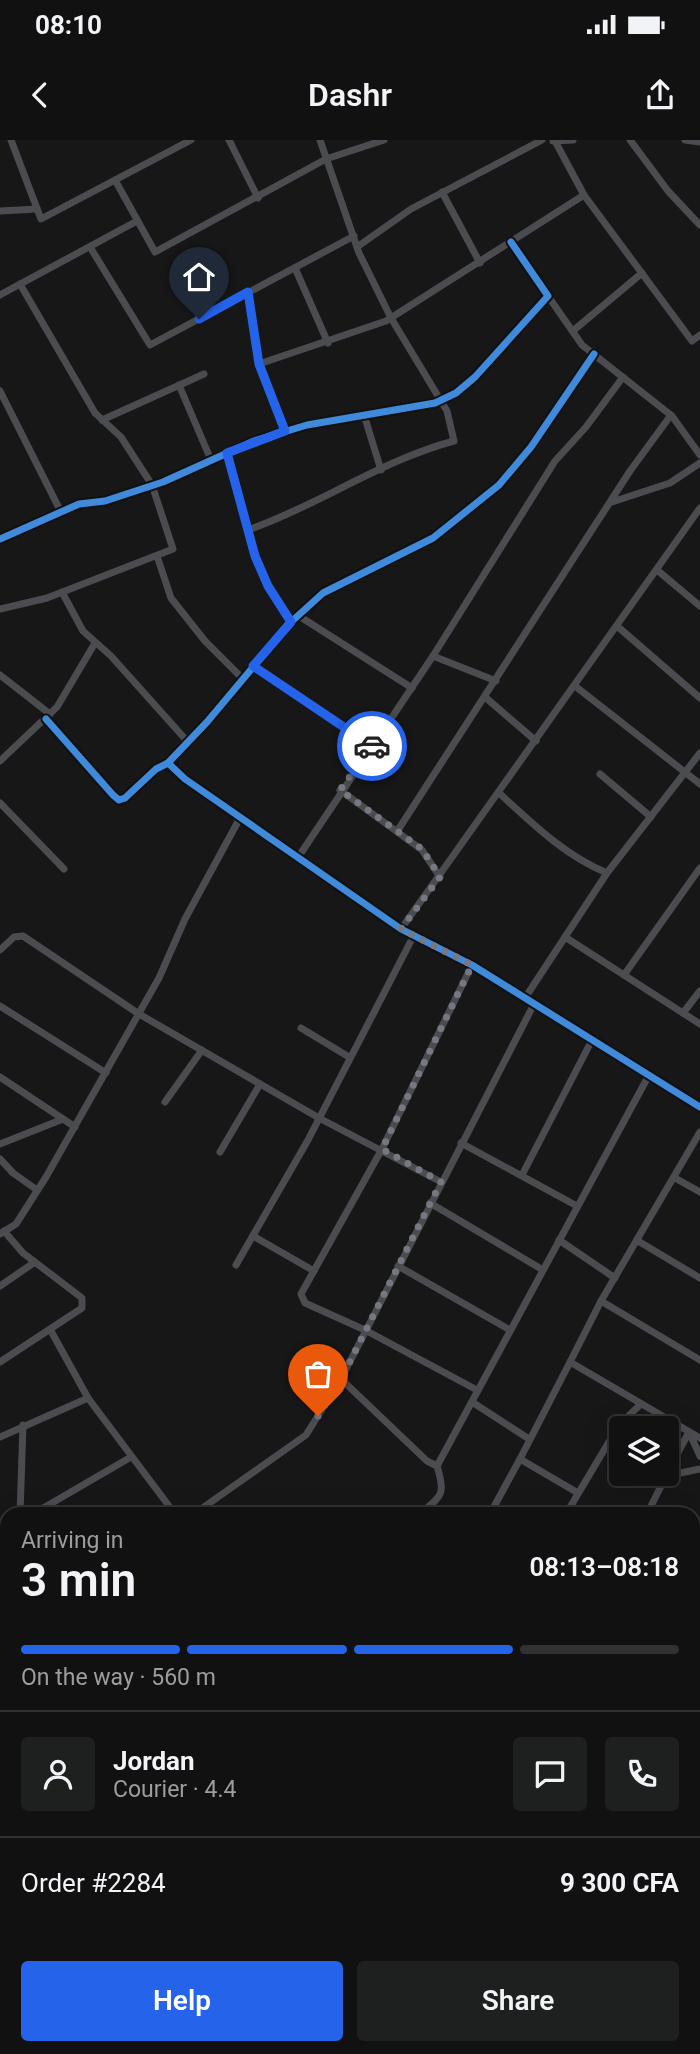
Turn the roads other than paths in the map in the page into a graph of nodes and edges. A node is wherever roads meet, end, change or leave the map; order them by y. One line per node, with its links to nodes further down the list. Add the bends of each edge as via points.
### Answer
1 (11, 140): 17 (street)
2 (191, 140): 13 (street)
3 (229, 140): 16 (street)
4 (320, 140): 12 (street)
5 (384, 140): 12 (street)
6 (542, 140): 14 (street)
7 (573, 140): 10 (street)
8 (630, 140): 20 (street)
9 (685, 140): 11 (street)
10 (553, 141): 15 (street)
11 (700, 142)
12 (326, 159): 16 (street); 21 (street)
13 (116, 180): 17 (street, via 41,219); 19 (street)
14 (442, 192): 24 (street); 25 (street)
15 (584, 195): 22 (street); 27 (street)
16 (258, 198): 19 (street, via 156,252)
17 (37, 209): 18 (street)
18 (0, 211)
19 (137, 221): 23 (street)
20 (700, 225)
21 (354, 236): 24 (street); 26 (street)
22 (511, 242): 25 (street); 31 (street)
23 (90, 247): 28 (street); 29 (street, via 150,345)
24 (357, 247): 32 (street)
25 (480, 263): 32 (street)
26 (295, 268): 29 (street); 35 (street)
27 (642, 273): 33 (street); 34 (street, via 692,341)
28 (20, 284): 30 (street); 45 (street)
29 (248, 292): 37 (street)
30 (0, 295)
31 (548, 296): 33 (street); 42 (street, via 475,377)
32 (391, 318): 35 (street); 42 (street)
33 (574, 330): 36 (street)
34 (700, 335)
35 (328, 343): 37 (street)
36 (594, 354): 39 (street); 64 (street, via 531,447 499,485 433,538 323,593)
37 (259, 364): 46 (street)
38 (204, 374): 40 (street)
39 (623, 377): 44 (street); 68 (street, via 555,461)
40 (179, 385): 45 (street); 49 (street)
41 (0, 391): 55 (street)
42 (442, 400): 43 (street); 51 (street, via 454,441 414,452)
43 (364, 415): 46 (street); 51 (street)
44 (671, 415): 48 (street); 53 (street)
45 (103, 420): 52 (street, via 121,437)
46 (285, 431): 47 (street)
47 (227, 453): 49 (street); 57 (street)
48 (700, 454)
49 (211, 460): 52 (street)
50 (700, 463): 53 (street, via 670,483)
51 (381, 470): 57 (street, via 290,515)
52 (152, 485): 55 (street); 59 (street, via 173,549)
53 (611, 502): 72 (street)
54 (700, 508): 56 (street)
55 (61, 512): 58 (street)
56 (697, 520): 60 (street)
57 (248, 530): 65 (street, via 268,586)
58 (0, 540)
59 (157, 556): 61 (street); 71 (street, via 171,598)
60 (657, 570): 62 (street); 66 (street)
61 (62, 592): 63 (street); 67 (street, via 83,631)
62 (700, 606)
63 (0, 609)
64 (299, 615): 65 (street); 74 (street)
65 (291, 622): 69 (street)
66 (617, 626): 73 (street); 76 (street)
67 (95, 643): 77 (street); 78 (street)
68 (433, 656): 72 (street); 74 (street)
69 (253, 666): 71 (street); 80 (street)
70 (0, 675): 77 (street)
71 (243, 679): 78 (street)
72 (496, 681): 75 (street)
73 (575, 686): 79 (street); 84 (street)
74 (412, 688): 80 (street)
75 (485, 697): 79 (street); 92 (street)
76 (700, 698)
77 (48, 717): 82 (street); 83 (street, via 119,800)
78 (187, 741): 83 (street)
79 (536, 741): 88 (street)
80 (372, 746): 87 (street)
81 (700, 753): 84 (street)
82 (0, 761)
83 (168, 763): 90 (street)
84 (684, 773): 86 (street); 91 (street)
85 (600, 774): 91 (street)
86 (700, 784)
87 (340, 790): 92 (street); 93 (street)
88 (499, 793): 96 (street, via 581,862); 97 (street)
89 (0, 803): 95 (street)
90 (241, 816): 93 (street); 109 (street)
91 (651, 817): 96 (street)
92 (398, 830): 97 (street, via 422,849)
93 (299, 856): 98 (street)
94 (700, 868): 103 (street)
95 (64, 869)
96 (607, 873): 100 (street)
97 (440, 877): 98 (street)
98 (401, 929): 99 (street)
99 (414, 935): 102 (street); 114 (street)
100 (565, 937): 103 (street); 105 (street)
101 (0, 950): 109 (street, via 14,937 23,936)
102 (472, 965): 105 (street); 127 (street)
103 (624, 975): 108 (street)
104 (700, 991): 108 (street)
105 (525, 998): 106 (street)
106 (534, 1004): 112 (street); 125 (street)
107 (0, 1006): 115 (street)
108 (683, 1013): 110 (street)
109 (139, 1014): 113 (street); 115 (street)
110 (700, 1024)
111 (301, 1028): 114 (street)
112 (592, 1040): 116 (street); 130 (street)
113 (202, 1050): 118 (street); 119 (street)
114 (349, 1056): 121 (street)
115 (106, 1073): 123 (street)
116 (649, 1075): 120 (street); 136 (street)
117 (0, 1077): 122 (street)
118 (260, 1084): 121 (street); 128 (street)
119 (165, 1102)
120 (700, 1107)
121 (319, 1118): 127 (street); 138 (street)
122 (63, 1119): 123 (street); 126 (street)
123 (75, 1127): 133 (street)
124 (700, 1132): 131 (street)
125 (461, 1143): 130 (street); 132 (street)
126 (0, 1144)
127 (382, 1149): 132 (street); 145 (street)
128 (220, 1152)
129 (0, 1159): 133 (street)
130 (522, 1175): 136 (street)
131 (675, 1178): 134 (street); 140 (street)
132 (441, 1182): 135 (street)
133 (37, 1190): 137 (street, via 16,1224)
134 (700, 1192)
135 (430, 1203): 143 (street); 144 (street)
136 (578, 1206): 139 (street)
137 (2, 1233): 141 (street)
138 (253, 1236): 142 (street); 145 (street)
139 (559, 1240): 144 (street); 146 (street)
140 (638, 1241): 146 (street); 147 (street)
141 (35, 1262): 148 (street); 152 (street, via 82,1298 82,1308)
142 (236, 1265)
143 (398, 1266): 150 (street); 151 (street)
144 (543, 1270): 151 (street)
145 (314, 1271): 150 (street, via 302,1300)
146 (615, 1278): 149 (street)
147 (700, 1278)
148 (0, 1286)
149 (601, 1301): 153 (street); 155 (street)
150 (365, 1330): 156 (street); 157 (street)
151 (510, 1330): 157 (street)
152 (51, 1331): 154 (street); 158 (street)
153 (700, 1360)
154 (0, 1362)
155 (570, 1362): 160 (street); 164 (street)
156 (341, 1379): 169 (street); 177 (street, via 306,1435)
157 (477, 1390): 159 (street)
158 (88, 1398): 161 (street); 167 (street)
159 (472, 1402): 164 (street); 169 (street)
160 (641, 1404): 162 (street); 173 (street, via 618,1425)
161 (23, 1425): 163 (street); 174 (street)
162 (696, 1433): 165 (street); 166 (street)
163 (0, 1437)
164 (529, 1438): 168 (street)
165 (679, 1456)
166 (700, 1456)
167 (131, 1457): 175 (street); 176 (street)
168 (520, 1459): 173 (street); 179 (street)
169 (437, 1466): 178 (street, via 443,1488)
170 (700, 1469): 171 (street)
171 (679, 1472)
172 (660, 1486): 181 (street)
173 (578, 1493): 180 (street)
174 (20, 1507)
175 (45, 1507)
176 (169, 1507)
177 (204, 1507)
178 (428, 1507)
179 (494, 1507)
180 (570, 1507)
181 (650, 1507)

